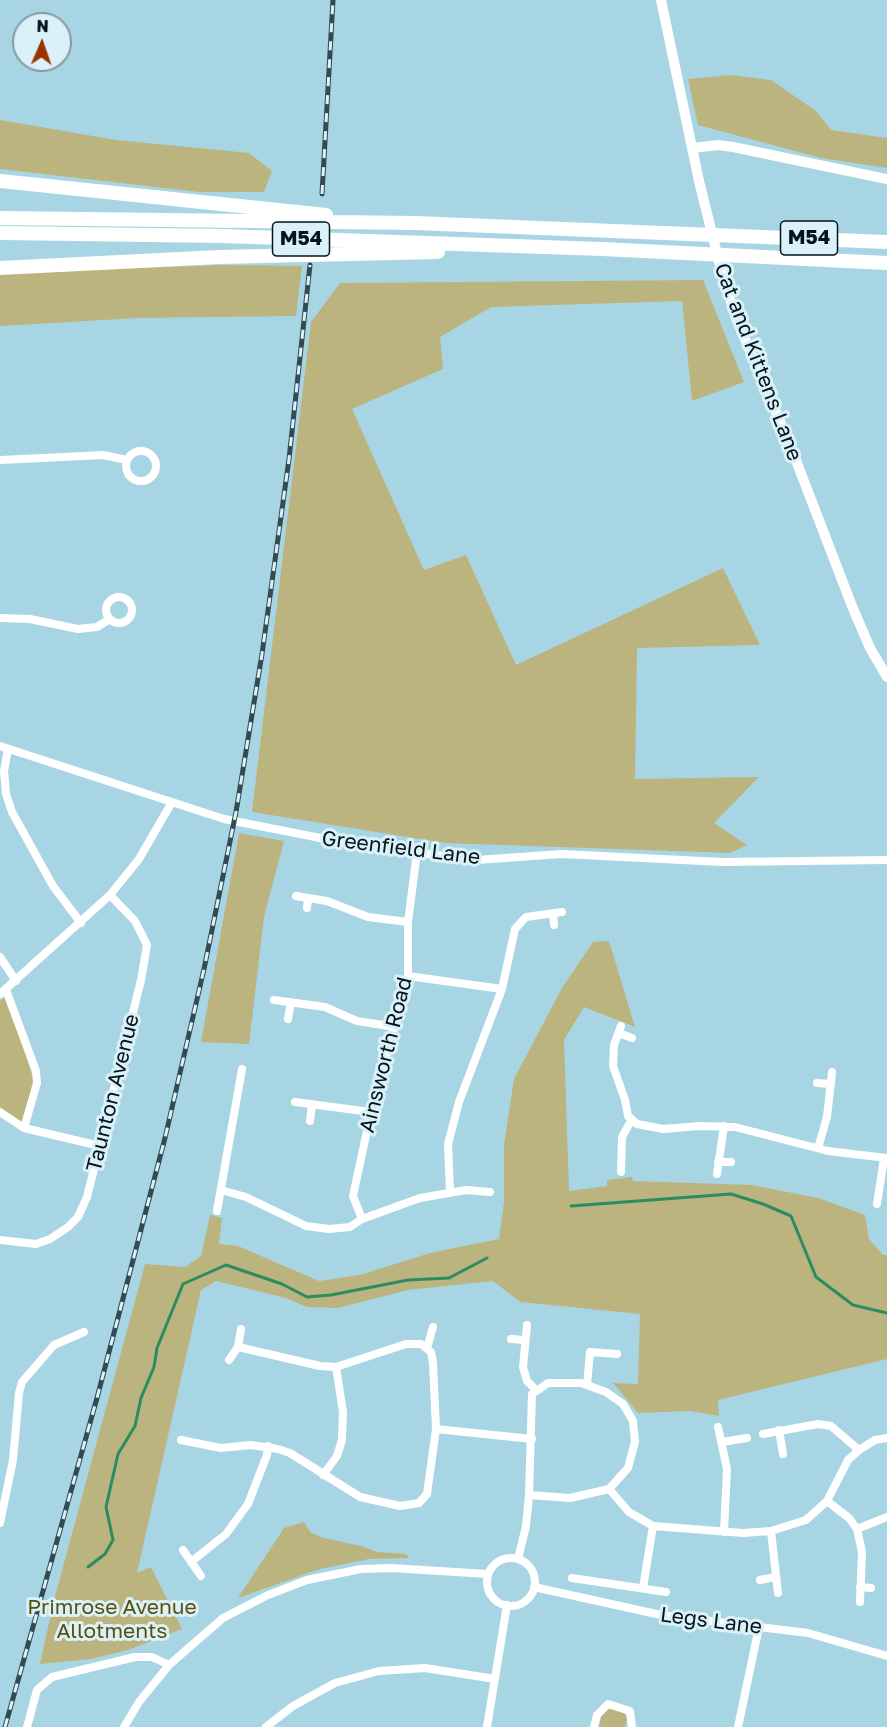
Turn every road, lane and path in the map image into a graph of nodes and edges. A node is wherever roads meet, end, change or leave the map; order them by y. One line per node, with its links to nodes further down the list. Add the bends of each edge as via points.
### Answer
1 (661, 0): 2 (street, Cat and Kittens Lane)
2 (692, 148): 3 (street, via 733,147); 16 (street, Cat and Kittens Lane, via 736,318 852,606)
3 (887, 179)
4 (0, 181): 6 (highway, M54)
5 (0, 218): 6 (highway, M54)
6 (415, 223): 8 (highway, M54)
7 (0, 233): 9 (highway, M54)
8 (887, 242)
9 (602, 249): 10 (highway, M54); 11 (highway, via 219,257)
10 (887, 263)
11 (0, 268)
12 (0, 460): 13 (street, via 103,454)
13 (127, 460): 13 (street, via 138,451 147,452 154,459 155,472 145,481 135,481 128,474)
14 (0, 618): 15 (street, via 30,619 78,629 98,627)
15 (110, 620)
16 (887, 677)
17 (4, 748): 18 (street, Greenfield Lane); 26 (street, via 6,794 12,812 53,886)
18 (172, 802): 19 (street, Greenfield Lane, via 236,822 361,846); 21 (street, via 139,859)
19 (417, 852): 20 (street, Greenfield Lane, via 477,860 561,854 722,862); 25 (street, Ainsworth Road)
20 (887, 860)
21 (110, 895): 26 (street); 50 (street, Taunton Avenue, via 135,921 147,945)
22 (296, 896): 23 (street)
23 (308, 898): 24 (street); 25 (street, via 368,917)
24 (306, 908)
25 (408, 922): 29 (street, Ainsworth Road)
26 (81, 923): 30 (street)
27 (554, 925): 31 (street, via 558,912 536,914 519,922)
28 (0, 957): 30 (street)
29 (408, 976): 31 (street); 36 (street, Ainsworth Road)
30 (16, 981): 32 (street)
31 (502, 989): 58 (street, via 450,1133)
32 (3, 992): 49 (street, via 36,1071 37,1083)
33 (274, 1000): 34 (street)
34 (291, 1002): 35 (street); 36 (street, via 325,1007 357,1022)
35 (288, 1019)
36 (396, 1027): 45 (street, Ainsworth Road)
37 (632, 1038): 47 (street, via 620,1030 613,1066)
38 (242, 1069): 57 (street)
39 (832, 1072): 41 (street)
40 (817, 1083): 41 (street)
41 (831, 1084): 51 (street)
42 (295, 1102): 43 (street)
43 (312, 1104): 45 (street); 46 (street)
44 (0, 1112): 49 (street)
45 (371, 1112): 62 (street, Ainsworth Road, via 353,1196)
46 (310, 1121)
47 (631, 1121): 48 (street, via 663,1129); 55 (street, via 622,1137)
48 (724, 1126): 51 (street); 53 (street)
49 (24, 1128): 50 (street)
50 (100, 1146): 63 (street, Taunton Avenue, via 84,1207 68,1227 36,1244)
51 (818, 1148): 52 (street)
52 (885, 1158): 60 (street)
53 (718, 1162): 54 (street); 56 (street)
54 (731, 1162)
55 (621, 1172)
56 (717, 1174)
57 (221, 1190): 61 (street); 62 (street, via 246,1197 306,1226 350,1227)
58 (450, 1192): 59 (street); 62 (street, via 420,1198)
59 (490, 1192)
60 (877, 1204)
61 (217, 1211)
62 (362, 1219)
63 (0, 1240)
64 (527, 1325): 69 (street)
65 (433, 1328): 71 (street)
66 (241, 1329): 70 (street)
67 (84, 1332): 94 (street, via 54,1345 22,1382 13,1460)
68 (511, 1339): 69 (street)
69 (525, 1340): 76 (street, via 523,1366 527,1381)
70 (238, 1347): 73 (street); 74 (street, via 320,1366)
71 (427, 1348): 74 (street, via 406,1344); 78 (street, via 433,1363)
72 (617, 1354): 75 (street, via 590,1352)
73 (229, 1360)
74 (336, 1366): 89 (street, via 343,1412 342,1440 337,1456)
75 (587, 1385): 76 (street, via 561,1382); 90 (street, via 616,1399 633,1421 635,1442 628,1468)
76 (538, 1388): 83 (street, via 531,1402)
77 (718, 1427): 85 (street)
78 (436, 1429): 83 (street); 89 (street, via 430,1486 419,1503 400,1506 371,1501)
79 (779, 1430): 80 (street); 87 (street, via 831,1426); 88 (street)
80 (763, 1434)
81 (747, 1438): 85 (street)
82 (887, 1438): 87 (street)
83 (532, 1439): 91 (street)
84 (181, 1440): 86 (street, via 221,1448)
85 (723, 1442): 98 (street, via 727,1469)
86 (268, 1446): 89 (street, via 290,1453); 101 (street, via 248,1504 226,1534)
87 (859, 1450): 92 (street, via 848,1460)
88 (783, 1454)
89 (323, 1475)
90 (609, 1488): 91 (street, via 570,1498); 95 (street, via 629,1512)
91 (529, 1495): 100 (street)
92 (827, 1501): 96 (street); 97 (street, via 806,1520)
93 (887, 1516): 96 (street)
94 (0, 1523)
95 (653, 1526): 98 (street); 109 (street)
96 (857, 1529): 108 (street, via 862,1552)
97 (771, 1531): 98 (street); 104 (street)
98 (724, 1532)
99 (183, 1550): 101 (street)
100 (518, 1559): 102 (street, via 500,1560); 107 (street, via 533,1573)
101 (191, 1562): 103 (street)
102 (488, 1574): 114 (street, via 492,1597); 117 (street, via 391,1568 362,1569 307,1580 223,1617)
103 (201, 1576)
104 (775, 1577): 106 (street); 112 (street)
105 (572, 1578): 109 (street)
106 (760, 1580)
107 (534, 1587): 114 (street, via 524,1602); 115 (street, Legs Lane, via 629,1610)
108 (860, 1587): 110 (street); 113 (street)
109 (644, 1588): 111 (street)
110 (872, 1588)
111 (666, 1592)
112 (778, 1593)
113 (860, 1602)
114 (507, 1605): 118 (street)
115 (759, 1627): 116 (street, Legs Lane, via 833,1639); 125 (street)
116 (887, 1656)
117 (169, 1665): 119 (street, via 152,1657 135,1657 52,1677 37,1690); 120 (street)
118 (495, 1679): 121 (street, via 425,1668 379,1671 335,1683 293,1706); 122 (street)
119 (27, 1727)
120 (124, 1727)
121 (266, 1727)
122 (488, 1727)
123 (594, 1727): 124 (street, via 597,1715 608,1704 630,1711)
124 (632, 1727)
125 (738, 1727)

